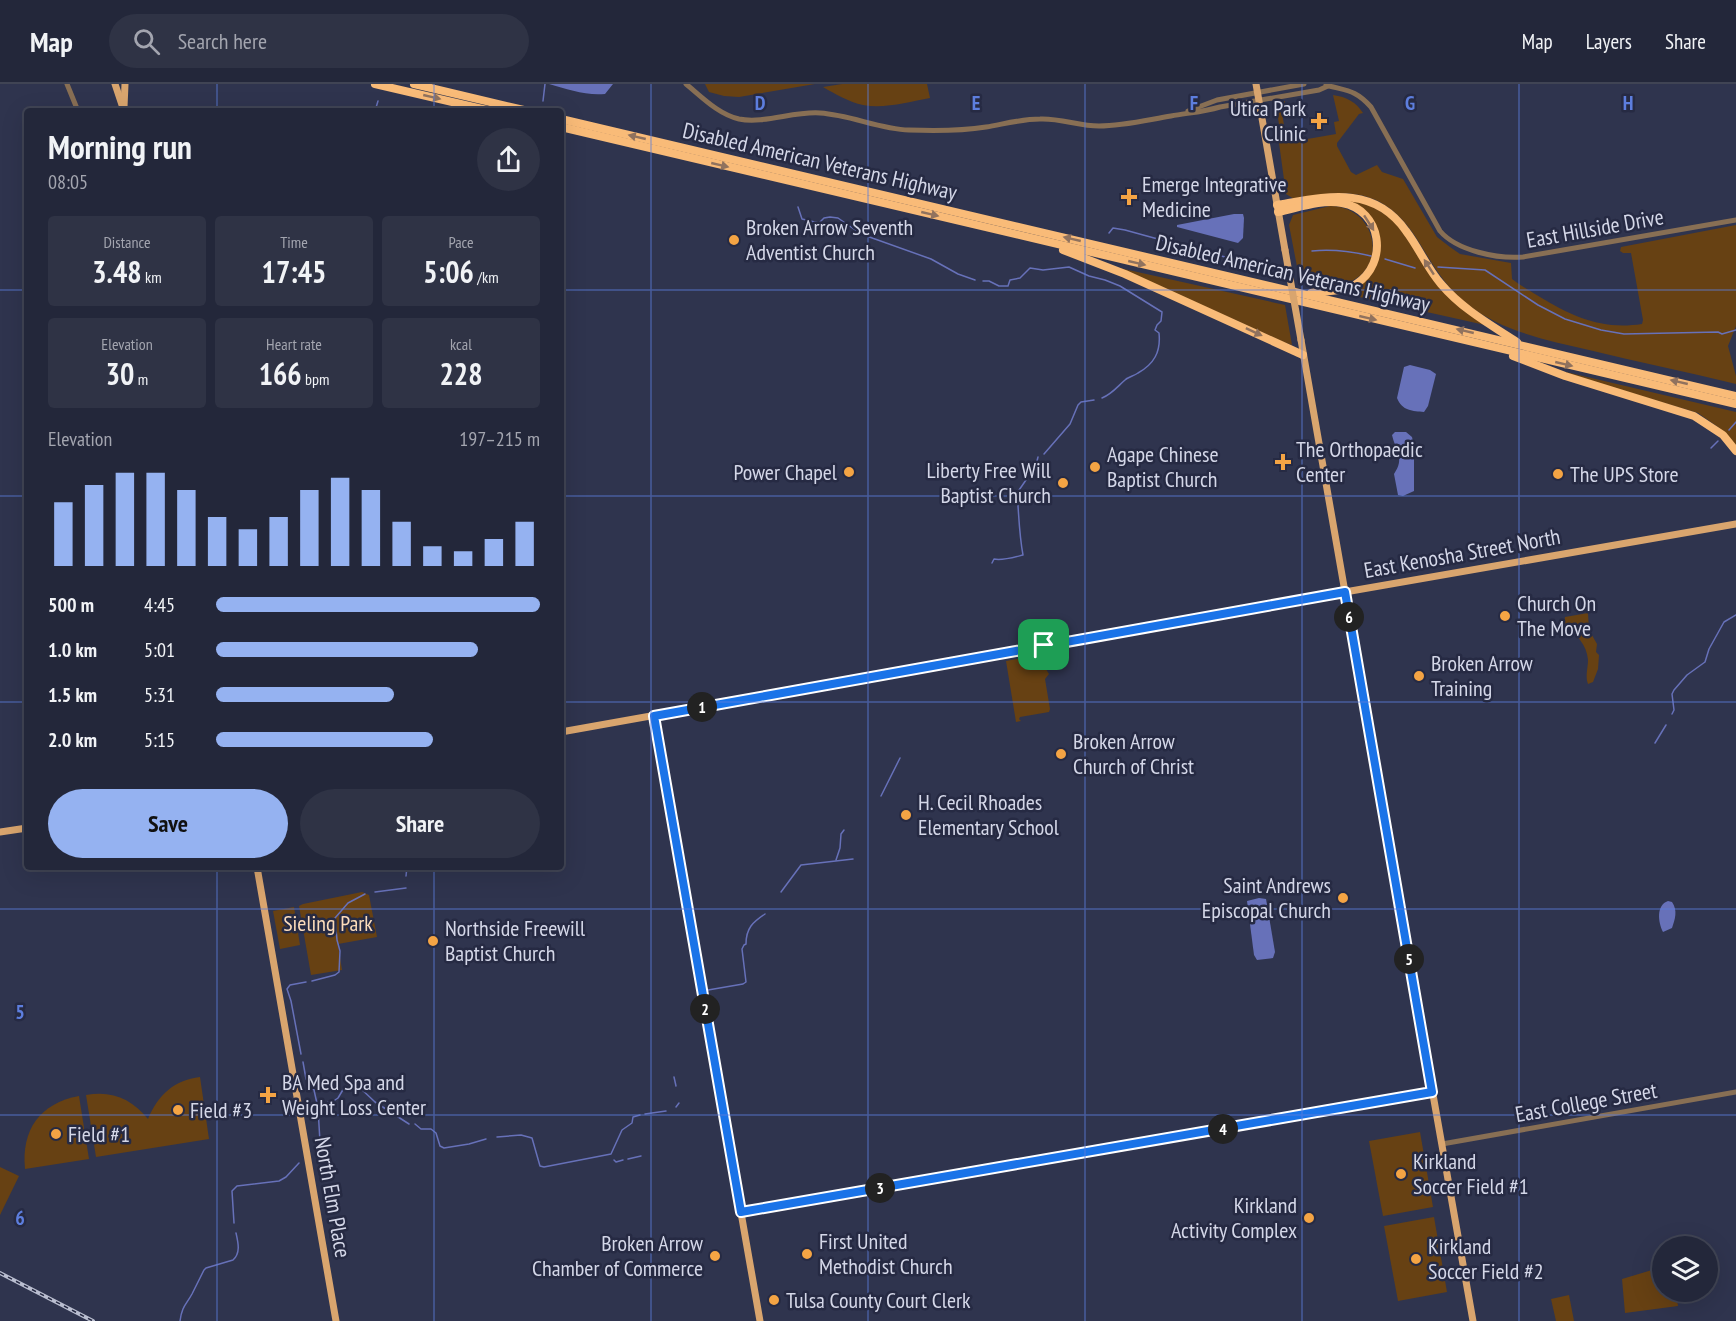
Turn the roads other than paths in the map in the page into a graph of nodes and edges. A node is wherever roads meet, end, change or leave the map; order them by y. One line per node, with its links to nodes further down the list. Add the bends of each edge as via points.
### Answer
1 (67, 84): 13 (street)
2 (115, 84): 14 (main road)
3 (125, 84): 15 (main road)
4 (375, 84): 16 (highway, one-way to 16)
5 (414, 84): 11 (highway)
6 (423, 84): 11 (highway)
7 (686, 84): 12 (street, East Hillside Drive, via 717,109 738,119 819,113 910,130 963,130 1039,119 1115,125 1205,112)
8 (1256, 84): 12 (main road)
9 (1304, 84): 12 (street, East Hillside Drive)
10 (1326, 85): 12 (street, East Hillside Drive, via 1319,90); 21 (street, East Hillside Drive, via 1351,92 1371,107 1437,225 1447,238 1468,250 1523,257)
11 (434, 89): 17 (highway)
12 (1258, 96): 20 (main road)
13 (77, 108)
14 (123, 108)
15 (124, 108)
16 (478, 108)
17 (515, 108)
18 (564, 120): 23 (highway, Disabled American Veterans Highway, one-way to 18)
19 (564, 129): 22 (highway, Disabled American Veterans Highway, one-way to 22)
20 (1277, 208): 23 (highway, one-way to 23, via 1340,202 1364,214 1376,234 1375,260 1364,278 1343,289); 25 (highway, one-way to 20, via 1478,317 1445,289 1402,225 1379,206 1341,196); 26 (main road, bridge)
21 (1736, 220)
22 (1040, 240): 24 (highway, Disabled American Veterans Highway, one-way to 24); 26 (highway, one-way to 26)
23 (1304, 293): 25 (highway, Disabled American Veterans Highway, one-way to 23)
24 (1486, 345): 28 (highway, Disabled American Veterans Highway, one-way to 28); 29 (highway, via 1565,376 1694,416 1723,435)
25 (1522, 345): 27 (highway, Disabled American Veterans Highway, one-way to 25)
26 (1303, 355): 31 (main road)
27 (1736, 396)
28 (1736, 404)
29 (1736, 452)
30 (1736, 524): 31 (main road, East Kenosha Street North)
31 (1345, 592): 32 (main road, East Kenosha Street North); 37 (main road)
32 (654, 716): 33 (main road); 40 (main road)
33 (564, 731)
34 (24, 828): 35 (main road)
35 (0, 832)
36 (257, 870): 41 (main road, North Elm Place)
37 (1432, 1092): 39 (main road); 40 (street)
38 (1736, 1092): 39 (street, East College Street)
39 (1442, 1144): 43 (main road)
40 (741, 1212): 42 (main road)
41 (336, 1321)
42 (760, 1321)
43 (1473, 1321)

